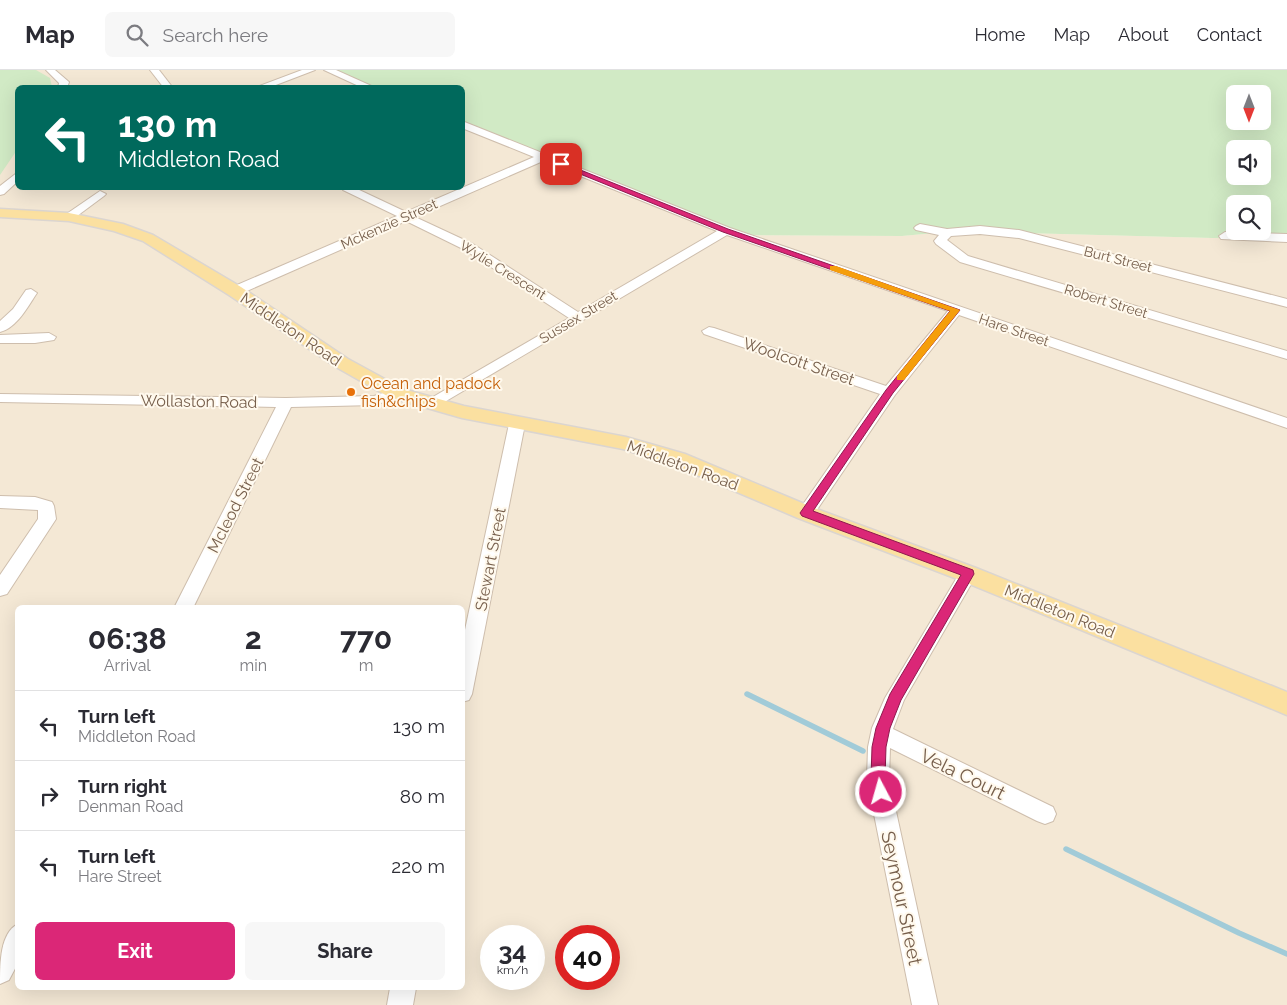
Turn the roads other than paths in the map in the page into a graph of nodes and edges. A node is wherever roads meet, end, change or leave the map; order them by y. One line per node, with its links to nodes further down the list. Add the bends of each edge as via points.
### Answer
1 (50, 70): 5 (street, via 64,82)
2 (154, 70): 6 (street)
3 (311, 70): 7 (street)
4 (328, 70): 8 (street)
5 (63, 85)
6 (166, 85)
7 (267, 85)
8 (365, 85)
9 (465, 125): 10 (street, Hare Street)
10 (543, 157): 16 (street, Mckenzie Street); 19 (street, Hare Street)
11 (15, 178): 13 (street)
12 (351, 190): 16 (street, Wylie Crescent)
13 (0, 192)
14 (100, 194): 17 (street)
15 (0, 213): 17 (main road, Middleton Road)
16 (404, 217): 23 (street, Mckenzie Street); 27 (street, Wylie Crescent, via 469,247)
17 (69, 218): 23 (main road, Middleton Road, via 118,227 148,238)
18 (920, 228): 20 (street, Burt Street)
19 (726, 231): 26 (street, Hare Street); 27 (street, Sussex Street)
20 (947, 233): 25 (street, Burt Street, via 980,230 1019,234); 32 (street, Robert Street, via 940,241 964,259)
21 (1225, 236): 22 (street)
22 (1287, 238)
23 (235, 291): 34 (main road, Middleton Road, via 342,363)
24 (31, 293): 28 (street, via 18,312)
25 (1287, 303)
26 (956, 310): 33 (street); 38 (street, Hare Street)
27 (577, 317): 37 (street, Sussex Street)
28 (0, 328)
29 (709, 331): 33 (street, Woolcott Street)
30 (49, 337): 31 (street)
31 (0, 339)
32 (1287, 355)
33 (889, 392): 41 (street)
34 (396, 393): 36 (street, Wollaston Road, via 375,400); 37 (main road, Middleton Road)
35 (0, 398): 36 (street, Wollaston Road)
36 (286, 403): 44 (street, Mcleod Street)
37 (431, 404): 39 (main road, Middleton Road)
38 (1287, 423)
39 (517, 424): 41 (main road, Middleton Road, via 626,443 678,460); 45 (street, Stewart Street)
40 (0, 502): 43 (street, via 46,506 47,519)
41 (806, 513): 42 (main road, Middleton Road)
42 (968, 574): 46 (main road, Middleton Road); 47 (street, Seymour Street, via 895,698)
43 (0, 589)
44 (185, 605)
45 (465, 679)
46 (1287, 704)
47 (882, 734): 48 (street, Vela Court); 53 (street, Seymour Street, via 878,778)
48 (1044, 814)
49 (15, 942): 50 (street)
50 (0, 971)
51 (403, 990): 52 (street)
52 (400, 1005)
53 (925, 1005)

